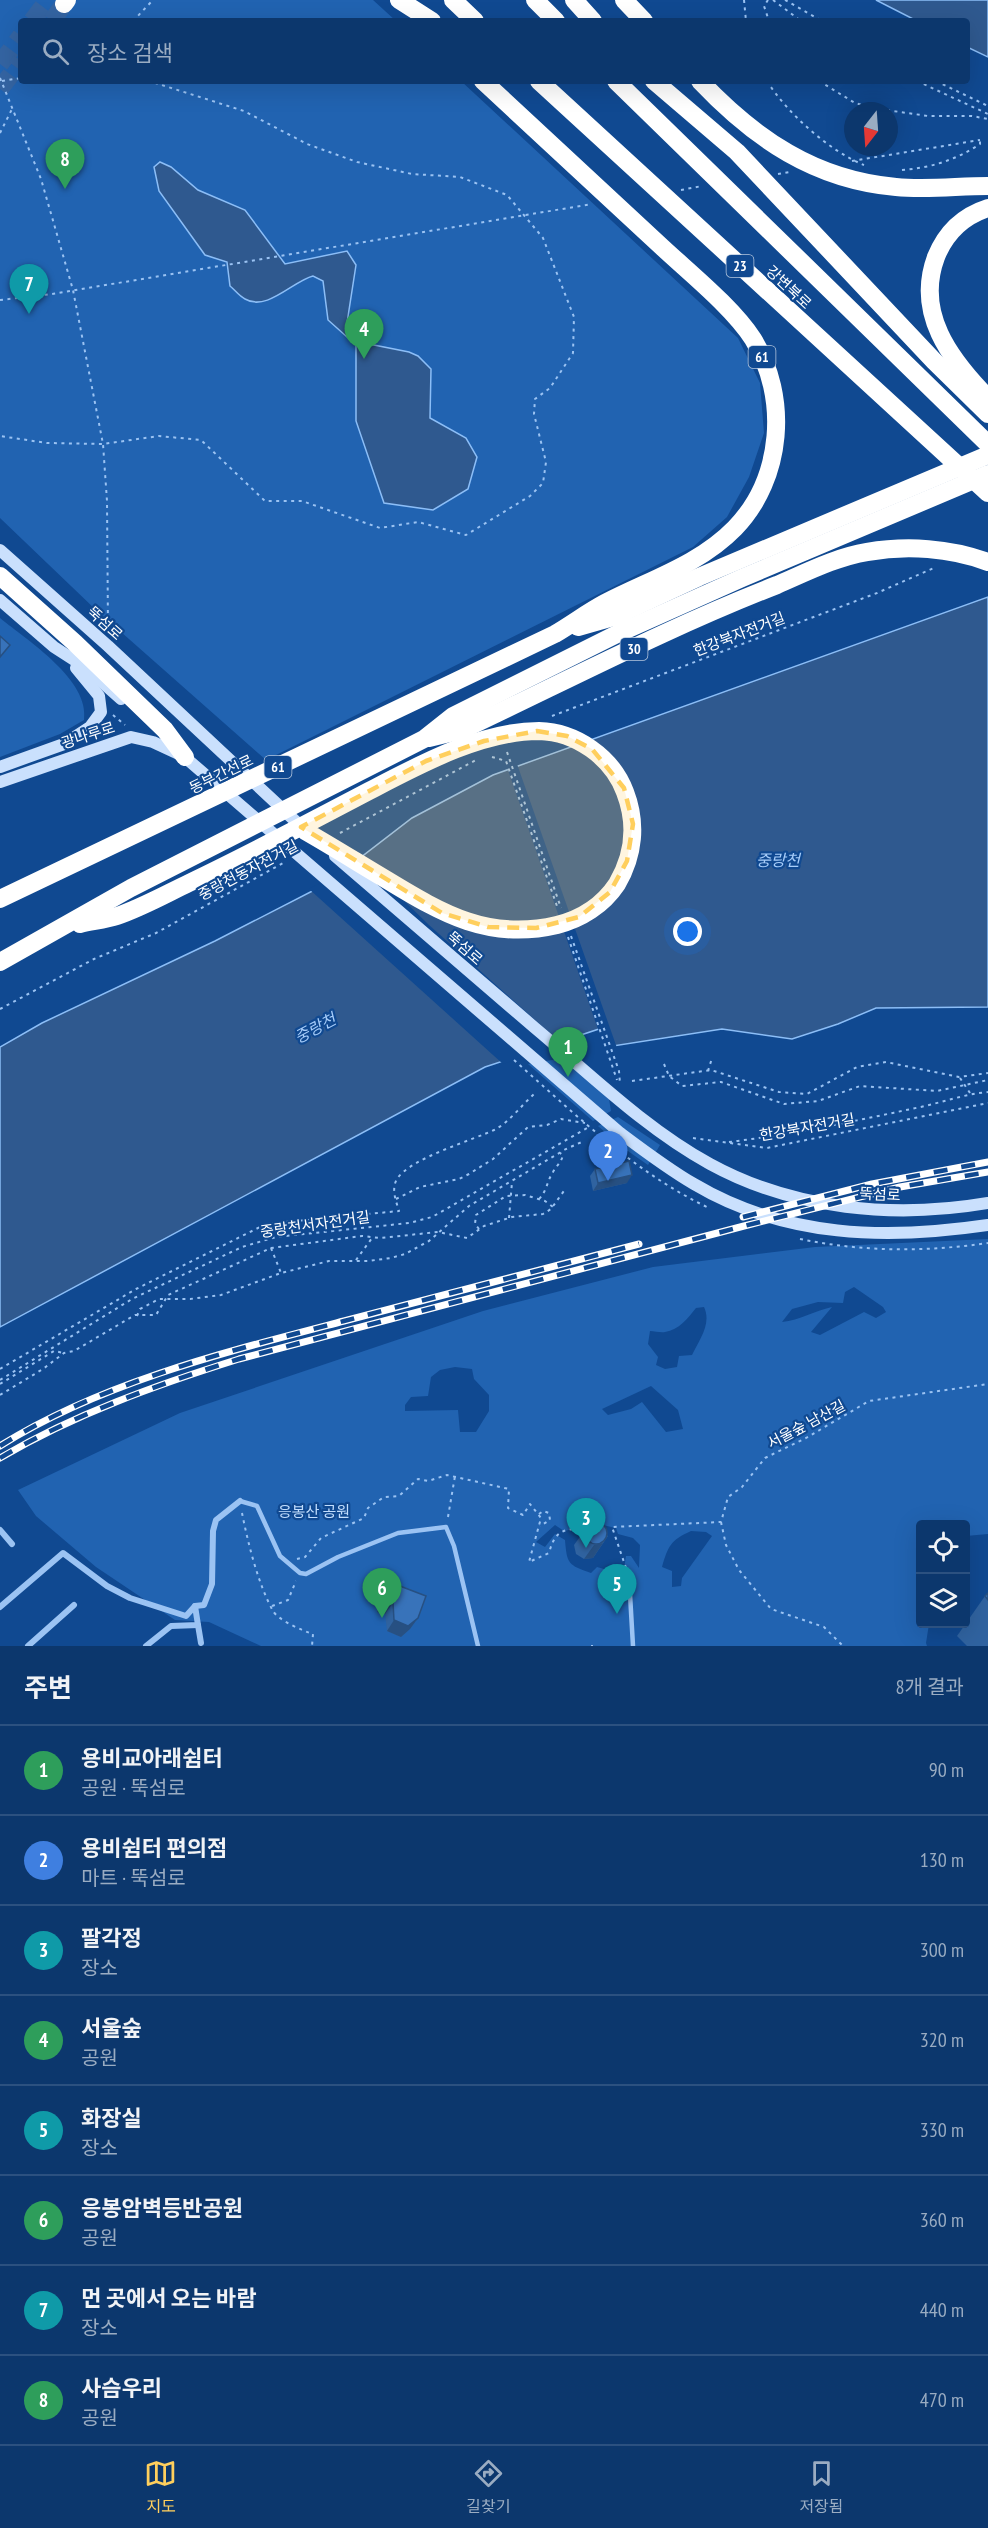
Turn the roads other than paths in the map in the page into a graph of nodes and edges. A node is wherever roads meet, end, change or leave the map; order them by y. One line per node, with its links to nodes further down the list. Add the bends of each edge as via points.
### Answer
1 (398, 0): 6 (highway); 7 (highway)
2 (453, 0): 8 (highway)
3 (535, 0): 9 (highway)
4 (574, 0): 10 (highway)
5 (624, 0): 11 (highway)
6 (416, 18)
7 (427, 18)
8 (472, 18)
9 (553, 18)
10 (589, 18)
11 (641, 18)
12 (486, 84): 31 (highway, 61, via 737,320 763,359 776,408 772,462 763,488 734,529 693,560 604,603)
13 (532, 84): 18 (highway)
14 (542, 84): 18 (highway, 강변북로 / 23)
15 (619, 84): 23 (highway, 강변북로)
16 (657, 84): 22 (highway, via 737,152)
17 (703, 84): 19 (highway, via 761,138 824,170 896,187)
18 (563, 103): 26 (highway, 강변북로 / 23)
19 (988, 186)
20 (988, 208): 21 (highway, via 967,217 951,231 938,251 929,287 932,312 945,348)
21 (988, 398)
22 (988, 414)
23 (984, 441)
24 (988, 455): 31 (highway, via 613,617)
25 (988, 474): 33 (highway, via 619,633 453,716)
26 (988, 493)
27 (0, 550): 37 (main road, 뚝섬로)
28 (988, 562): 33 (highway, 30, via 923,549 864,552 740,600 462,730)
29 (0, 576): 34 (highway, via 165,730)
30 (0, 600): 32 (main road)
31 (555, 634): 38 (highway, 동부간선로 / 61)
32 (54, 647): 34 (main road, via 85,667); 35 (main road, 광나루로, via 99,696 101,712 90,727 64,744)
33 (424, 739): 39 (highway, via 131,888)
34 (185, 757): 36 (main road, 광나루로, via 153,742 130,737); 42 (main road, via 619,1132 695,1185 750,1209 837,1231 918,1234)
35 (0, 767)
36 (0, 782)
37 (305, 831): 39 (highway, via 457,919 488,927 537,928 565,923 591,910 617,883 631,850 633,824 618,777 592,749 567,736 537,731 484,741 426,761 236,861 128,911); 41 (main road, 뚝섬로, via 607,1089 710,1164 795,1197 864,1210 933,1210)
38 (0, 899)
39 (64, 927): 40 (highway)
40 (0, 962)
41 (988, 1203)
42 (988, 1225)
43 (240, 1501): 48 (street, via 216,1520 212,1584 204,1605); 54 (lane, via 257,1506 280,1556 300,1573 312,1572 398,1533 446,1527)
44 (0, 1530): 45 (street)
45 (12, 1544)
46 (629, 1577): 55 (lane)
47 (74, 1605): 52 (street)
48 (195, 1606): 49 (street, via 186,1616 130,1598 63,1553); 50 (street)
49 (0, 1607)
50 (198, 1624): 51 (street); 53 (street, via 171,1626)
51 (201, 1644)
52 (28, 1646)
53 (146, 1646)
54 (478, 1646)
55 (633, 1646)

